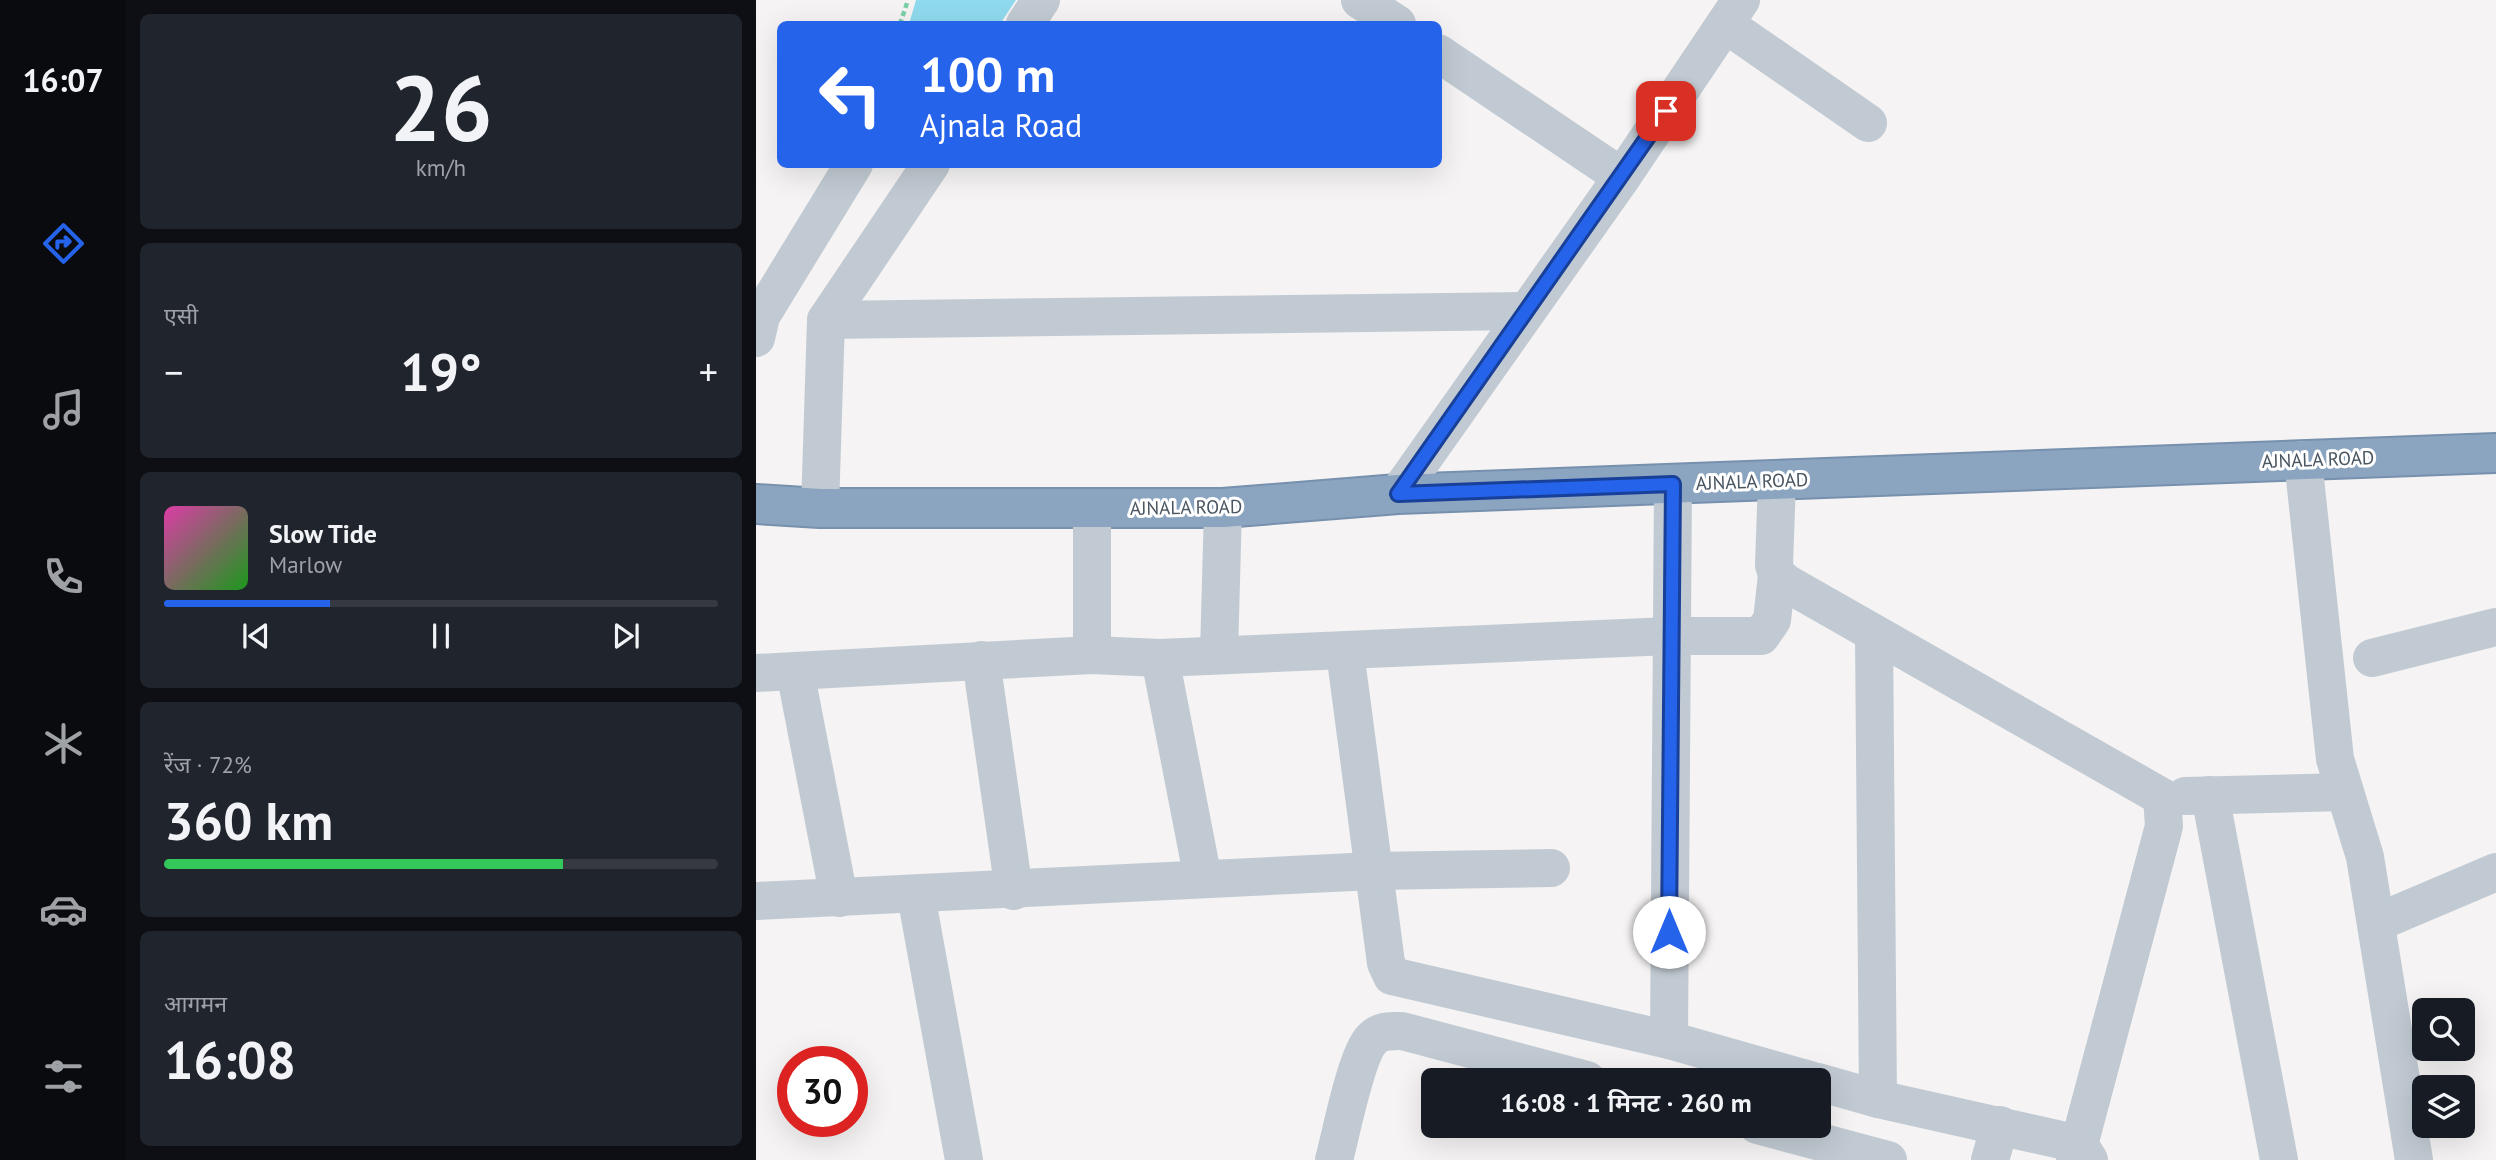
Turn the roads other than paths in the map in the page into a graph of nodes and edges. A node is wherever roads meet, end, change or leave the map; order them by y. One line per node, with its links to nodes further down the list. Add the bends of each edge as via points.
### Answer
1 (1041, 0): 4 (street)
2 (1360, 0): 5 (street)
3 (1733, 12): 7 (street); 10 (street)
4 (1027, 21)
5 (1392, 21)
6 (1442, 56): 10 (street)
7 (1868, 123)
8 (852, 168): 13 (street, via 761,316)
9 (928, 168): 12 (street)
10 (1622, 177): 11 (street)
11 (1525, 311): 12 (street); 18 (street)
12 (826, 320): 20 (street)
13 (756, 338)
14 (2496, 453): 15 (highway, AJNALA ROAD)
15 (2303, 460): 16 (highway, AJNALA ROAD); 35 (street, via 2335,759)
16 (1777, 480): 17 (highway, AJNALA ROAD); 23 (street)
17 (1673, 484): 18 (highway, AJNALA ROAD); 26 (street)
18 (1398, 494): 22 (highway, AJNALA ROAD)
19 (756, 498): 20 (highway, AJNALA ROAD)
20 (820, 508): 21 (highway, AJNALA ROAD)
21 (1092, 508): 22 (highway, AJNALA ROAD); 29 (street)
22 (1223, 508): 28 (street)
23 (1776, 575): 25 (street); 26 (street, via 1772,620 1762,636)
24 (2496, 627): 31 (street)
25 (1874, 634): 37 (street); 51 (street)
26 (1670, 636): 27 (street); 47 (street)
27 (1345, 652): 28 (street); 39 (street)
28 (1219, 654): 30 (street)
29 (1093, 655): 30 (street); 32 (street)
30 (1160, 658): 41 (street)
31 (2372, 658)
32 (981, 660): 33 (street); 42 (street)
33 (795, 671): 34 (street); 44 (street)
34 (756, 673)
35 (2343, 792): 36 (street); 46 (street, via 2360,834)
36 (2210, 795): 37 (street); 58 (street)
37 (2162, 797): 54 (street, via 2164,826)
38 (1551, 868): 39 (street)
39 (1373, 871): 41 (street); 47 (street, via 1392,976)
40 (2496, 872): 46 (street)
41 (1203, 879): 42 (street)
42 (1014, 891): 43 (street)
43 (916, 895): 44 (street); 55 (street)
44 (839, 898): 45 (street)
45 (756, 901)
46 (2376, 923): 59 (street)
47 (1669, 1040): 49 (street)
48 (1542, 1068): 56 (street, via 1402,1031 1384,1031 1371,1039 1361,1060)
49 (1768, 1068)
50 (1831, 1086): 51 (street)
51 (1878, 1099): 53 (street)
52 (1806, 1138): 57 (street)
53 (1995, 1142): 54 (street)
54 (2081, 1155)
55 (964, 1160)
56 (1334, 1160)
57 (1888, 1160)
58 (2279, 1160)
59 (2414, 1160)

